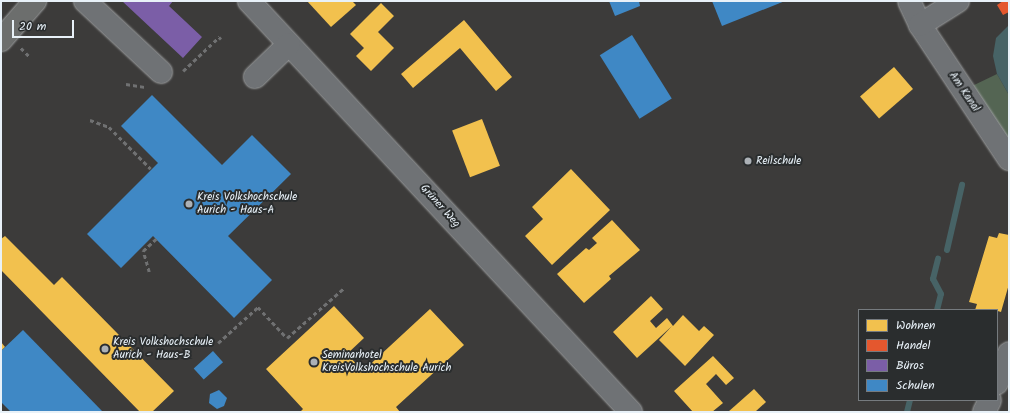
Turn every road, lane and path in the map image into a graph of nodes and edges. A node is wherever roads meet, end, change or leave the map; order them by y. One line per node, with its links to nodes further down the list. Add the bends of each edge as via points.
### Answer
1 (35, 1): 7 (main road)
2 (85, 1): 9 (street)
3 (249, 1): 8 (street, Grüner Weg)
4 (909, 1): 6 (street, Am Kanal)
5 (958, 1): 6 (street)
6 (920, 25): 12 (street, Am Kanal)
7 (1, 40)
8 (289, 44): 10 (street); 21 (street, Grüner Weg)
9 (161, 72)
10 (255, 77)
11 (90, 120): 13 (path, via 109,127)
12 (1009, 159)
13 (151, 169)
14 (156, 239): 15 (path, via 143,252)
15 (148, 272)
16 (344, 288): 17 (path, via 287,338 258,307)
17 (218, 343)
18 (1009, 353): 19 (street)
19 (998, 380)
20 (990, 401): 22 (street)
21 (631, 412)
22 (984, 412)

